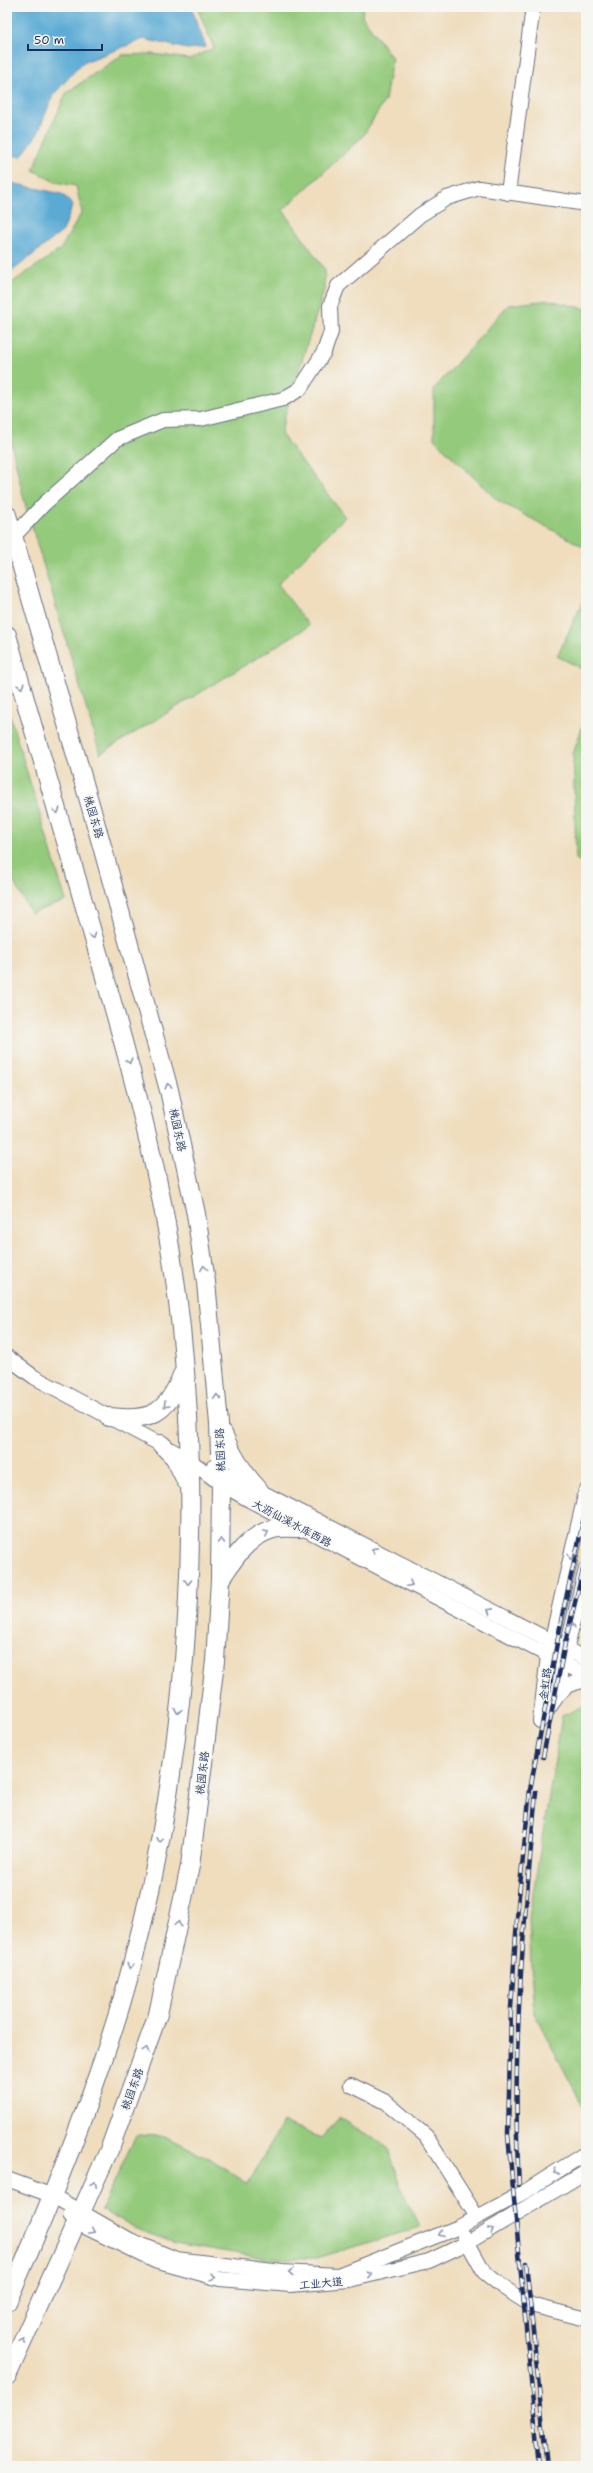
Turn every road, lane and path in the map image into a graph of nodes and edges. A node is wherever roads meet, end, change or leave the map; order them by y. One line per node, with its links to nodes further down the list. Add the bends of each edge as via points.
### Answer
1 (533, 7): 2 (street)
2 (508, 193): 3 (street); 5 (street, via 479,188 447,198 420,215 338,286 330,306 331,332 324,352 300,389 283,399 201,419 162,420 117,439 44,504)
3 (586, 204)
4 (7, 515): 5 (main road, 桃园东路)
5 (13, 537): 10 (main road, 桃园东路, one-way to 5, via 213,1349 196,1214 169,1090)
6 (7, 635): 8 (main road, one-way to 8, via 139,1097 165,1219)
7 (7, 1357): 9 (street, 大沥仙溪水库西路, via 34,1377)
8 (183, 1371): 9 (main road, one-way to 9, via 175,1394 164,1408 148,1417 130,1420); 12 (main road)
9 (109, 1418): 11 (street, 大沥仙溪水库西路)
10 (219, 1424): 13 (main road, 桃园东路); 14 (main road, via 230,1452)
11 (161, 1444): 12 (street, 大沥仙溪水库西路); 16 (main road, via 174,1458 184,1475)
12 (188, 1459): 13 (street, 大沥仙溪水库西路); 16 (main road)
13 (221, 1477): 14 (street); 17 (street, 大沥仙溪水库西路); 19 (main road, 桃园东路, one-way to 13)
14 (259, 1490): 21 (street, one-way to 14)
15 (586, 1491): 20 (street, 金虹路, one-way to 20)
16 (189, 1494): 35 (main road, one-way to 35, via 184,1656 156,1863 121,2004)
17 (301, 1528): 19 (main road, one-way to 17, via 234,1558 250,1541 272,1529); 21 (street, 大沥仙溪水库西路, one-way to 21)
18 (586, 1569): 23 (street, 金虹路, one-way to 18)
19 (220, 1580): 36 (main road, 桃园东路, one-way to 19, via 110,2148 160,2006 190,1866 215,1661)
20 (557, 1615): 21 (street, via 548,1624); 22 (street, 金虹路)
21 (522, 1635): 22 (street); 24 (street, 大沥仙溪水库西路); 29 (street, via 535,1654)
22 (552, 1641): 23 (street); 24 (street, 金虹路)
23 (566, 1649): 25 (street); 26 (street, 金虹路)
24 (548, 1656): 26 (street, 大沥仙溪水库西路); 29 (street, 金虹路)
25 (586, 1659)
26 (563, 1663): 27 (street, 大沥仙溪水库西路); 30 (street, 金虹路)
27 (586, 1674)
28 (586, 1680): 30 (street, via 568,1686)
29 (544, 1682): 30 (street, 金虹路, via 540,1720)
30 (558, 1695)
31 (351, 2084): 37 (street, via 386,2102 426,2136)
32 (586, 2153): 37 (street, 工业大道, one-way to 37, via 526,2191)
33 (586, 2172): 39 (street, 工业大道, one-way to 33)
34 (7, 2179): 35 (street, 工业大道)
35 (53, 2196): 36 (street, 工业大道); 40 (main road)
36 (79, 2217): 38 (street, 工业大道, one-way to 36, via 338,2275 282,2272 176,2259); 39 (street, 工业大道, one-way to 39, via 155,2262 220,2279 290,2285 349,2280 429,2261); 42 (main road, 桃园东路, one-way to 36)
37 (477, 2217): 38 (street, 工业大道)
38 (459, 2227): 39 (street)
39 (467, 2243): 41 (street, via 484,2272 504,2288 531,2304)
40 (7, 2302)
41 (586, 2319)
42 (7, 2376)

